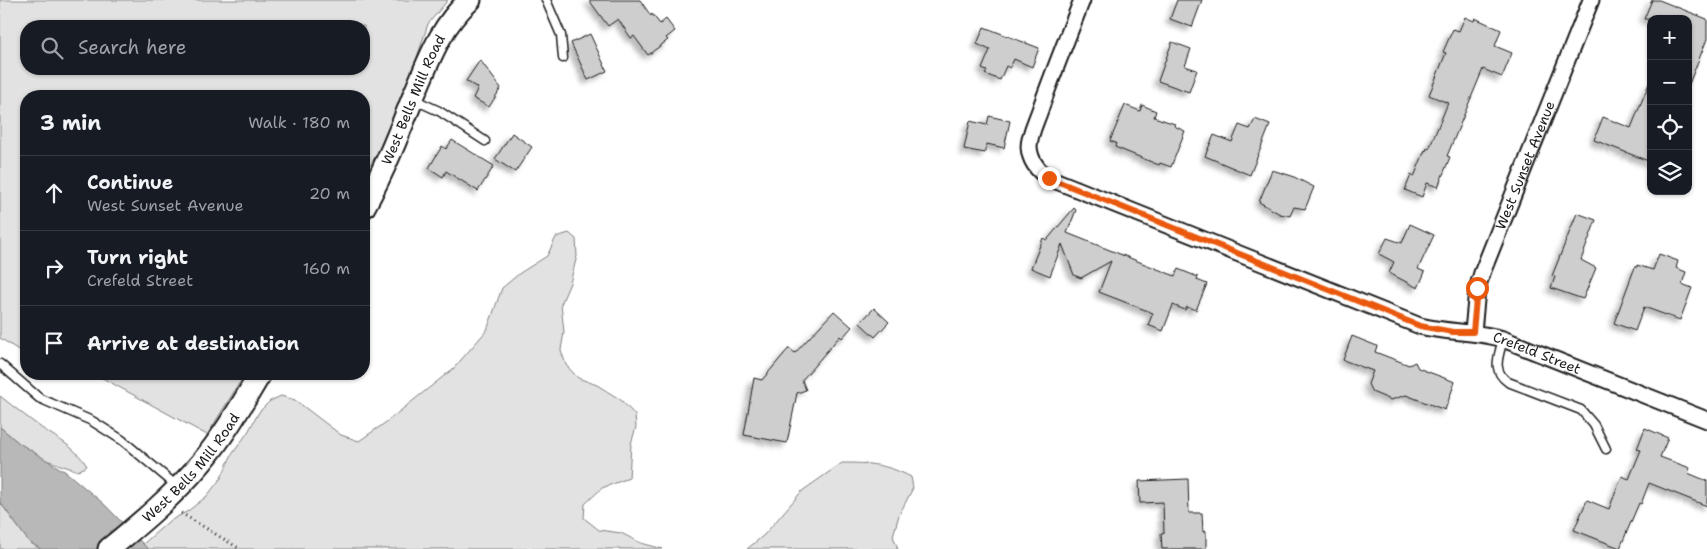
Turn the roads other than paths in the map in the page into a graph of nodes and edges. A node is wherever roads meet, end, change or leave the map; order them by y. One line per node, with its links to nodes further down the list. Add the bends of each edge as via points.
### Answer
1 (470, 0): 6 (street, West Bells Mill Road, via 441,34)
2 (546, 0): 5 (lane, via 561,35)
3 (1082, 0): 9 (street, Crefeld Street, via 1030,138 1030,153 1042,174 1420,326)
4 (1590, 0): 9 (street, West Sunset Avenue, via 1482,273 1477,288)
5 (563, 58)
6 (413, 99): 7 (lane); 8 (street, West Bells Mill Road)
7 (485, 140)
8 (370, 196)
9 (1473, 332): 10 (street, Crefeld Street)
10 (1503, 339): 13 (street, Crefeld Street); 14 (lane, via 1498,364 1501,377 1581,410 1594,425)
11 (0, 364): 15 (lane, via 39,398 92,421 122,440)
12 (256, 380): 15 (street, West Bells Mill Road, via 210,451)
13 (1707, 420)
14 (1606, 449)
15 (172, 481): 16 (street, West Bells Mill Road, via 165,509)
16 (109, 549)

